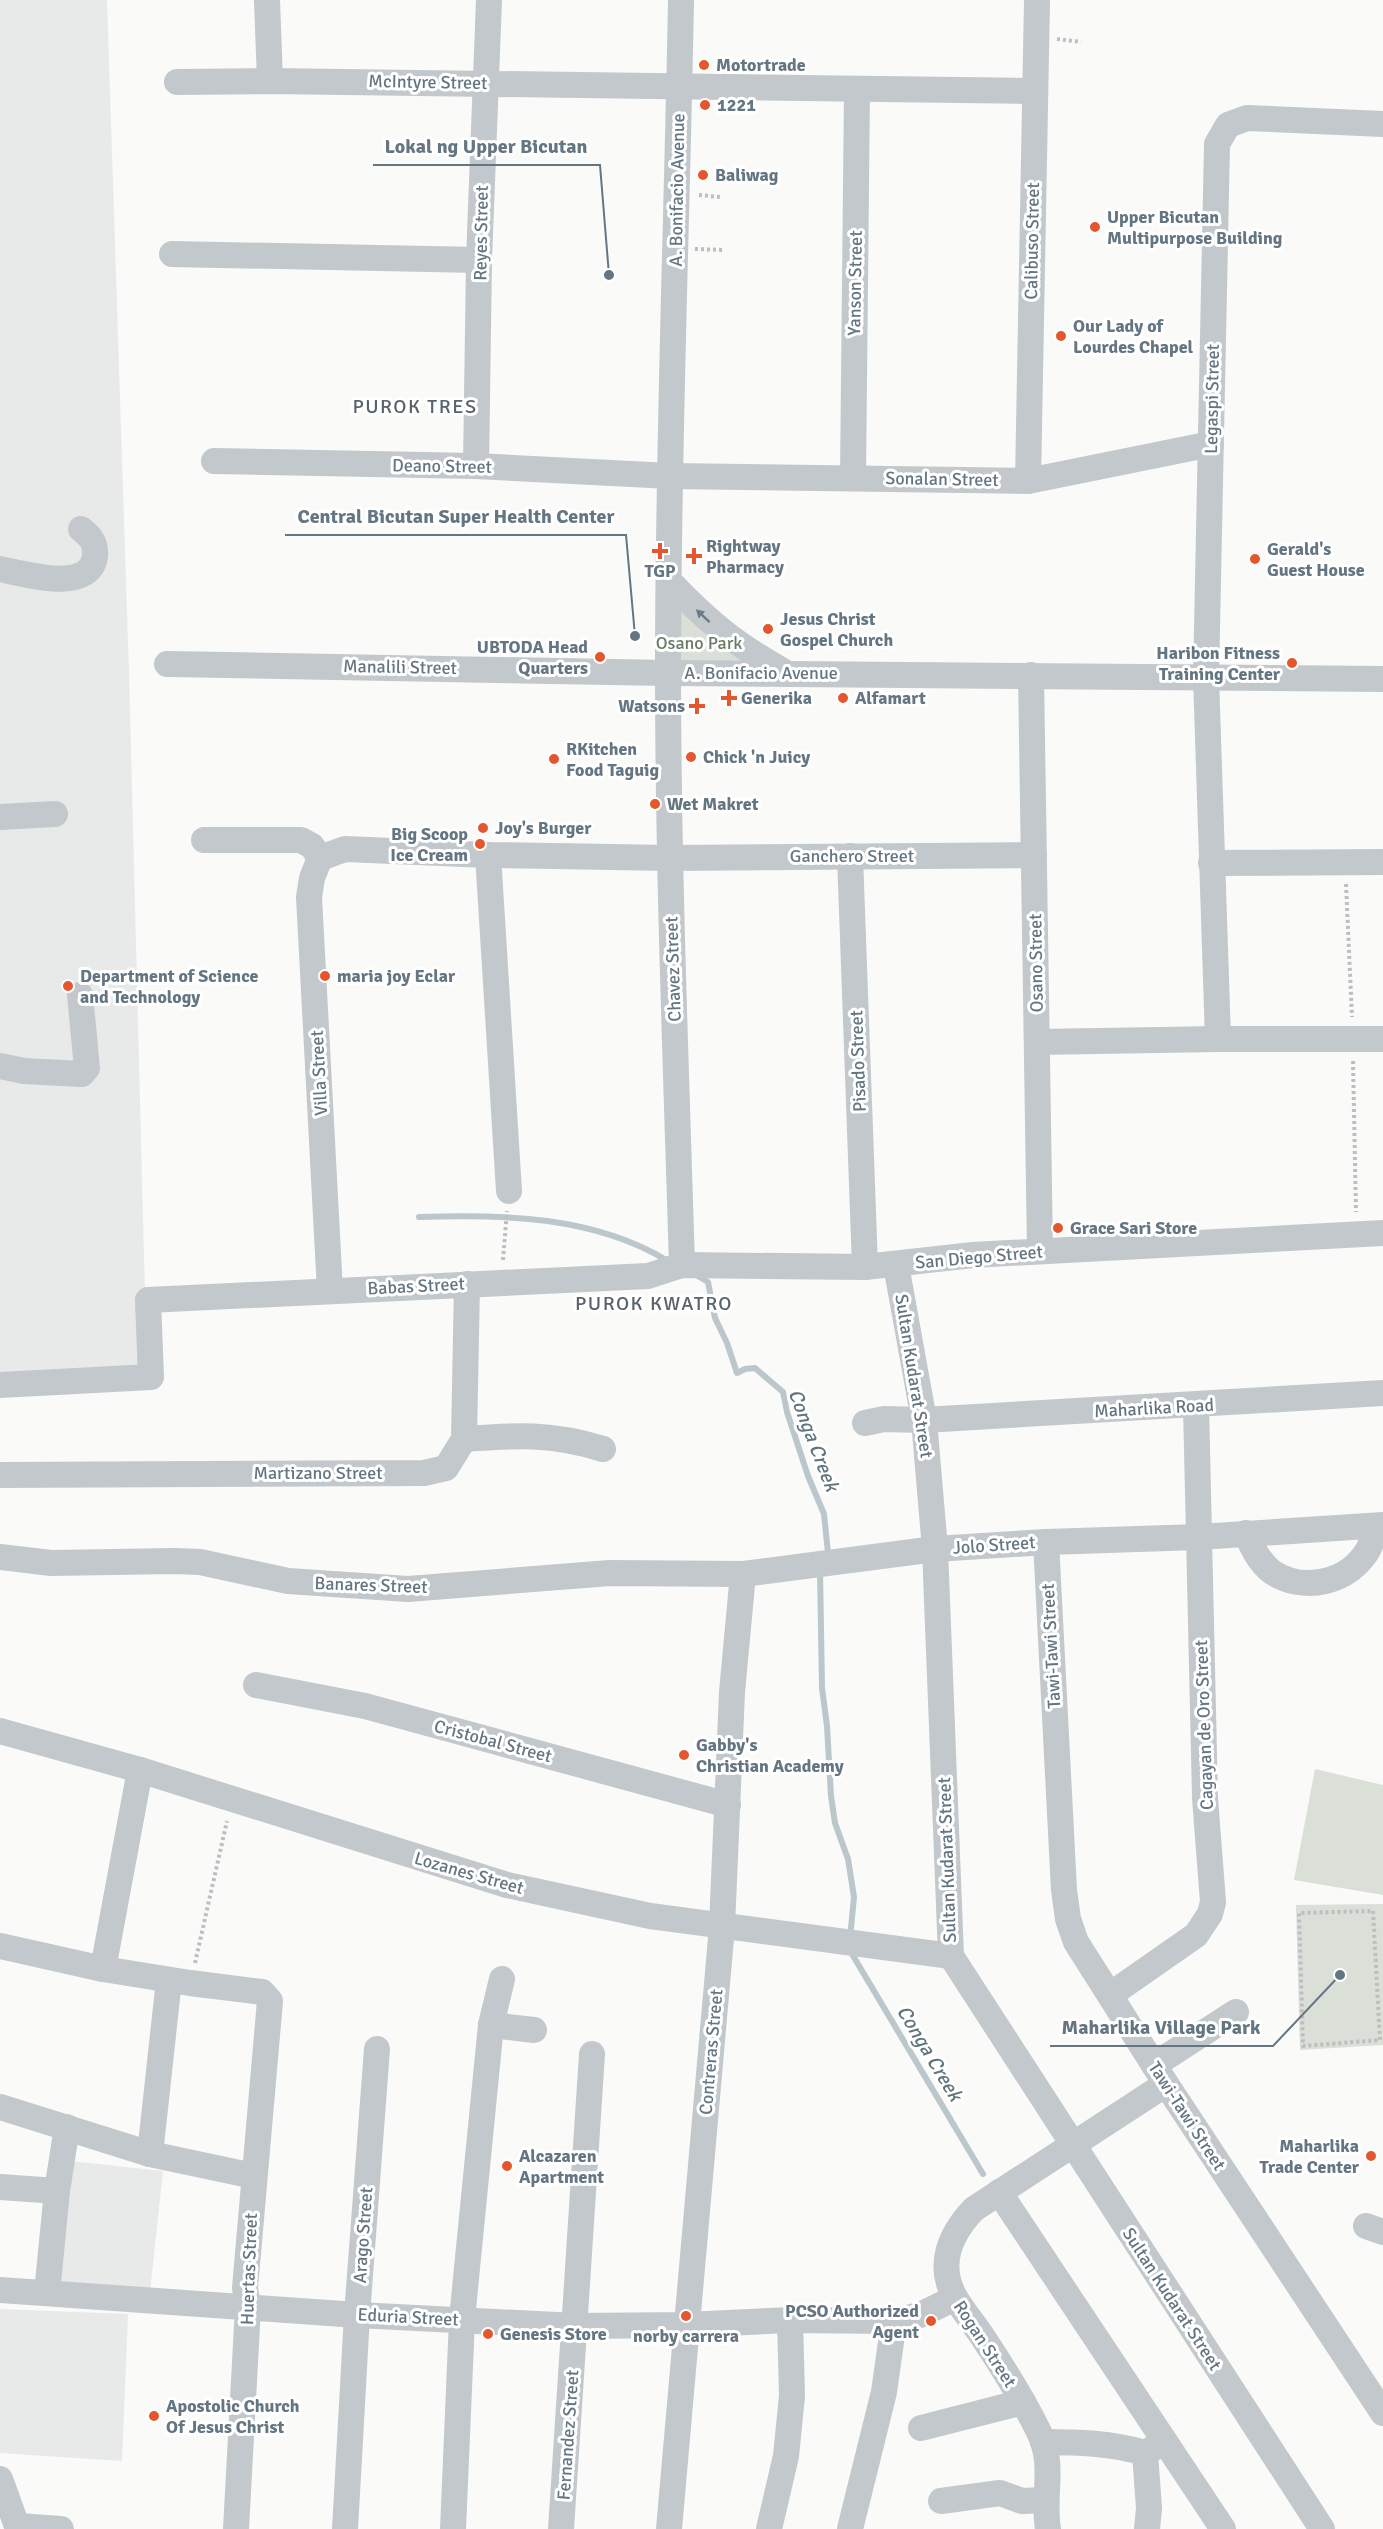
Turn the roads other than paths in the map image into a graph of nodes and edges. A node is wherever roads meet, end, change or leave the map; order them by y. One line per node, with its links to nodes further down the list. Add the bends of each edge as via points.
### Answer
1 (267, 0): 5 (street)
2 (489, 0): 7 (street, Reyes Street)
3 (681, 0): 8 (street, A. Bonifacio Avenue)
4 (1037, 0): 10 (street, Calibuso Street)
5 (270, 81): 6 (street, McIntyre Street); 7 (street, McIntyre Street)
6 (177, 82)
7 (485, 83): 8 (street, McIntyre Street); 13 (street, Reyes Street)
8 (679, 86): 9 (street, McIntyre Street); 17 (street, A. Bonifacio Avenue)
9 (857, 89): 10 (street, McIntyre Street); 18 (street, Yanson Street)
10 (1034, 91): 19 (street, Calibuso Street)
11 (1383, 124): 14 (street, Legaspi Street, via 1247,118 1228,125 1217,144)
12 (172, 254): 13 (street)
13 (480, 260): 16 (street, Reyes Street)
14 (1211, 444): 19 (street, Sonalan Street); 27 (street, Legaspi Street)
15 (214, 461): 16 (street, Deano Street)
16 (476, 466): 17 (street, Deano Street)
17 (670, 476): 18 (street, Sonalan Street); 22 (street, A. Bonifacio Avenue)
18 (853, 477): 19 (street, Sonalan Street)
19 (1028, 481)
20 (81, 529): 21 (street, via 96,547 90,570 77,579)
21 (0, 569)
22 (670, 582): 24 (street, one-way to 22, via 719,630); 25 (street, A. Bonifacio Avenue)
23 (167, 664): 25 (street, Manalili Street)
24 (786, 672): 25 (street, A. Bonifacio Avenue); 26 (street, A. Bonifacio Avenue)
25 (668, 673): 36 (street, Chavez Street)
26 (1031, 675): 27 (street, A. Bonifacio Avenue); 33 (street, Osano Street)
27 (1206, 677): 28 (street, A. Bonifacio Avenue); 38 (street, Legaspi Street)
28 (1383, 679)
29 (55, 814): 30 (street)
30 (0, 817)
31 (204, 840): 35 (street, via 292,839 312,846)
32 (488, 855): 35 (street, Ganchero Street, via 345,849); 36 (street, Ganchero Street); 44 (street)
33 (1034, 855): 34 (street, Ganchero Street); 42 (street, Osano Street)
34 (850, 856): 36 (street, Ganchero Street); 49 (street, Pisado Street)
35 (320, 858): 51 (street, Villa Street, via 309,897)
36 (670, 858): 48 (street, Chavez Street)
37 (1383, 862): 38 (street)
38 (1211, 863): 40 (street, Legaspi Street)
39 (80, 995): 43 (street, via 87,1068 82,1074)
40 (1218, 1039): 41 (street); 42 (street)
41 (1383, 1039)
42 (1037, 1042): 46 (street, Osano Street)
43 (0, 1066)
44 (508, 1200)
45 (1383, 1233): 46 (street, San Diego Street)
46 (1040, 1251): 47 (street, San Diego Street)
47 (896, 1265): 49 (street, San Diego Street); 55 (street, Sultan Kudarat Street)
48 (677, 1267): 49 (street, San Diego Street); 50 (street, Babas Street, via 648,1276)
49 (865, 1267)
50 (467, 1284): 51 (street, Babas Street); 57 (street)
51 (330, 1291): 52 (street, Babas Street, via 148,1300 151,1377)
52 (0, 1385)
53 (1383, 1393): 54 (street, Maharlika Road)
54 (1196, 1405): 55 (street, Maharlika Road); 62 (street, Cagayan de Oro Street)
55 (924, 1420): 56 (street, Maharlika Road, via 884,1419); 64 (street, Sultan Kudarat Street)
56 (865, 1423)
57 (464, 1439): 58 (street, via 542,1436); 59 (street, Martizano Street, via 446,1468 424,1473)
58 (603, 1449)
59 (0, 1475)
60 (1379, 1526): 61 (street, Jolo Street); 61 (street, Jolo Street, via 1355,1566 1336,1579 1314,1584 1291,1581 1271,1571 1255,1554)
61 (1246, 1533): 62 (street, Jolo Street)
62 (1199, 1537): 63 (street, Jolo Street); 77 (street, Cagayan de Oro Street, via 1205,1798 1213,1902 1196,1935)
63 (1046, 1542): 64 (street, Jolo Street); 77 (street, Tawi-Tawi Street, via 1068,1919 1076,1942)
64 (934, 1549): 66 (street, Jolo Street); 73 (street, Sultan Kudarat Street)
65 (0, 1557): 66 (street, Banares Street, via 51,1563 200,1562 288,1581 381,1588 430,1588 610,1573)
66 (743, 1574): 70 (street, Contreras Street, via 734,1663)
67 (256, 1685): 70 (street, Cristobal Street, via 366,1706)
68 (0, 1731): 69 (street, Lozanes Street)
69 (140, 1770): 71 (street, Lozanes Street, via 507,1886); 74 (street)
70 (728, 1805): 71 (street, Contreras Street)
71 (723, 1927): 73 (street, Lozanes Street); 100 (street, Contreras Street)
72 (0, 1946): 74 (street)
73 (951, 1956): 86 (street, Sultan Kudarat Street)
74 (103, 1969): 76 (street)
75 (501, 1979): 79 (street)
76 (180, 1982): 87 (street); 88 (street, Huertas Street, via 262,1992 270,2001)
77 (1110, 1995): 83 (street, Tawi-Tawi Street)
78 (1236, 2012): 83 (street, Rogan Street)
79 (491, 2025): 80 (street); 97 (street)
80 (534, 2030)
81 (377, 2049): 96 (street, Arago Street)
82 (592, 2054): 101 (street, Fernandez Street)
83 (1160, 2075): 86 (street, Rogan Street); 103 (street, Tawi-Tawi Street)
84 (0, 2107): 85 (street)
85 (67, 2127): 87 (street); 90 (street)
86 (1071, 2145): 91 (street, Rogan Street); 122 (street, Sultan Kudarat Street)
87 (150, 2154): 88 (street)
88 (254, 2176): 95 (street, Huertas Street, via 245,2288)
89 (0, 2187): 90 (street)
90 (57, 2191): 93 (street)
91 (999, 2192): 94 (street, Rogan Street, via 974,2209 959,2224 951,2240 948,2276); 106 (street)
92 (0, 2290): 93 (street, Eduria Street)
93 (47, 2293): 95 (street, Eduria Street)
94 (955, 2298): 99 (street, Eduria Street, via 920,2315); 102 (street, Rogan Street)
95 (248, 2307): 96 (street, Eduria Street); 112 (street, Huertas Street)
96 (357, 2315): 97 (street, Eduria Street); 113 (street, Arago Street)
97 (462, 2319): 101 (street, Eduria Street); 114 (street)
98 (790, 2320): 99 (street, Eduria Street); 100 (street, Eduria Street); 117 (street, via 792,2396 786,2456)
99 (894, 2321): 118 (street, via 884,2392)
100 (686, 2325): 101 (street, Eduria Street); 116 (street, Contreras Street)
101 (576, 2326): 115 (street, Fernandez Street)
102 (1023, 2402): 104 (street); 105 (street, Rogan Street)
103 (1383, 2413)
104 (921, 2427)
105 (1043, 2442): 106 (street); 108 (street, Rogan Street, via 1049,2478)
106 (1155, 2447): 120 (street); 121 (street)
107 (0, 2479): 110 (street)
108 (1046, 2500): 109 (street, via 1023,2501 1000,2493); 119 (street, Rogan Street)
109 (941, 2501)
110 (18, 2528): 111 (street)
111 (61, 2529)
112 (236, 2529)
113 (345, 2529)
114 (453, 2529)
115 (561, 2529)
116 (669, 2529)
117 (770, 2529)
118 (850, 2529)
119 (1048, 2529)
120 (1147, 2529)
121 (1223, 2529)
122 (1322, 2529)

